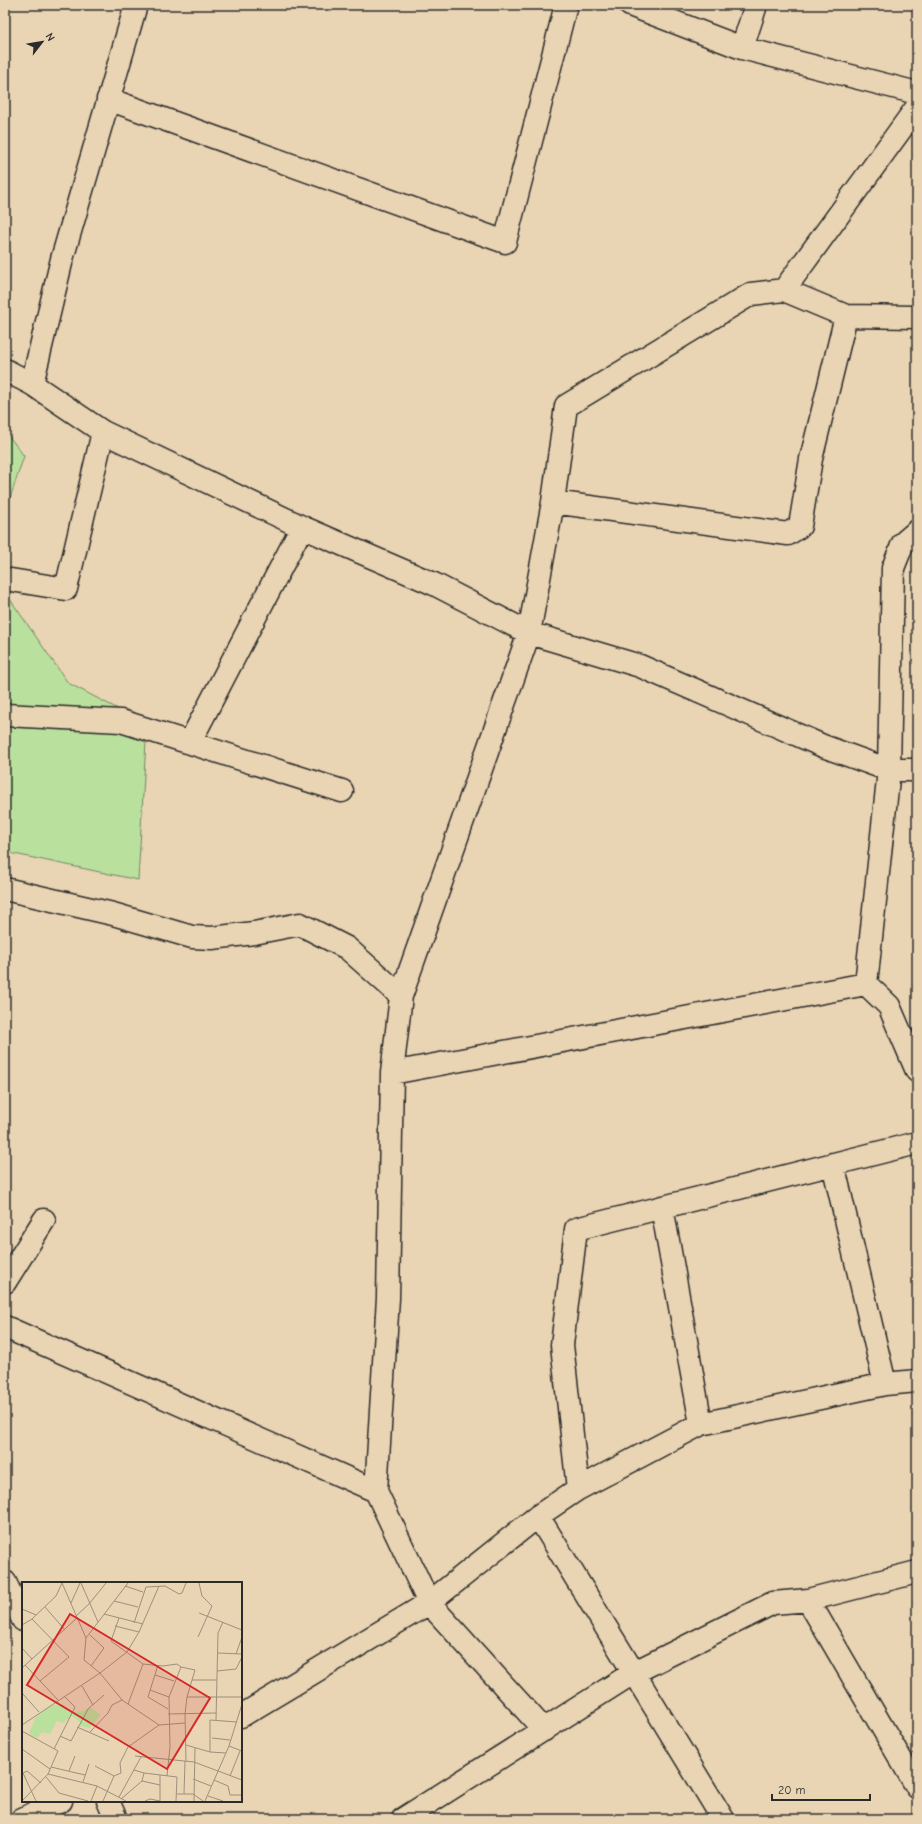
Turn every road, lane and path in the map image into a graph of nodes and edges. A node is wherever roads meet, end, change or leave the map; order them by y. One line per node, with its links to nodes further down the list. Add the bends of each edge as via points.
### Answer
1 (136, 5): 7 (street)
2 (566, 5): 7 (street, via 504,242)
3 (630, 5): 5 (street)
4 (756, 5): 5 (street)
5 (742, 48): 6 (street)
6 (917, 93)
7 (108, 99): 13 (street, via 62,259)
8 (917, 107): 9 (street)
9 (784, 290): 10 (street); 15 (street, via 751,294 566,406)
10 (846, 316): 11 (street); 15 (street, via 811,459 800,526 788,534)
11 (917, 317)
12 (5, 370): 13 (street)
13 (32, 384): 14 (street)
14 (103, 432): 16 (street); 18 (street, via 66,589)
15 (553, 502): 19 (street)
16 (302, 527): 19 (street, via 434,584); 21 (street)
17 (917, 531): 22 (street, via 903,543 893,568)
18 (5, 579)
19 (529, 633): 22 (street, via 640,666 823,746); 27 (street)
20 (5, 715): 21 (street, via 121,721)
21 (190, 742): 24 (street)
22 (889, 770): 23 (street); 26 (street)
23 (917, 770)
24 (342, 791)
25 (5, 889): 27 (street, via 113,914 192,937 212,938 254,933 300,924 347,948)
26 (866, 984): 28 (street, via 889,1006); 29 (street)
27 (401, 996): 29 (street)
28 (917, 1071)
29 (392, 1073): 40 (street, via 388,1298)
30 (917, 1143): 31 (street)
31 (833, 1164): 32 (street); 37 (street)
32 (662, 1207): 38 (street); 39 (street, via 576,1228 562,1345)
33 (44, 1220): 34 (street)
34 (5, 1282)
35 (5, 1327): 40 (street)
36 (917, 1381): 37 (street)
37 (885, 1384): 38 (street)
38 (700, 1424): 39 (street)
39 (578, 1489): 41 (street)
40 (376, 1491): 45 (street)
41 (538, 1516): 45 (street); 47 (street)
42 (917, 1572): 44 (street)
43 (5, 1582): 46 (street)
44 (808, 1600): 47 (street, via 773,1603); 50 (street)
45 (429, 1603): 48 (street); 49 (street)
46 (22, 1618)
47 (633, 1673): 49 (street); 56 (street)
48 (242, 1715)
49 (544, 1730): 55 (street)
50 (917, 1787)
51 (59, 1802): 53 (street)
52 (108, 1802): 54 (street)
53 (22, 1819)
54 (116, 1819)
55 (403, 1819)
56 (723, 1819)

